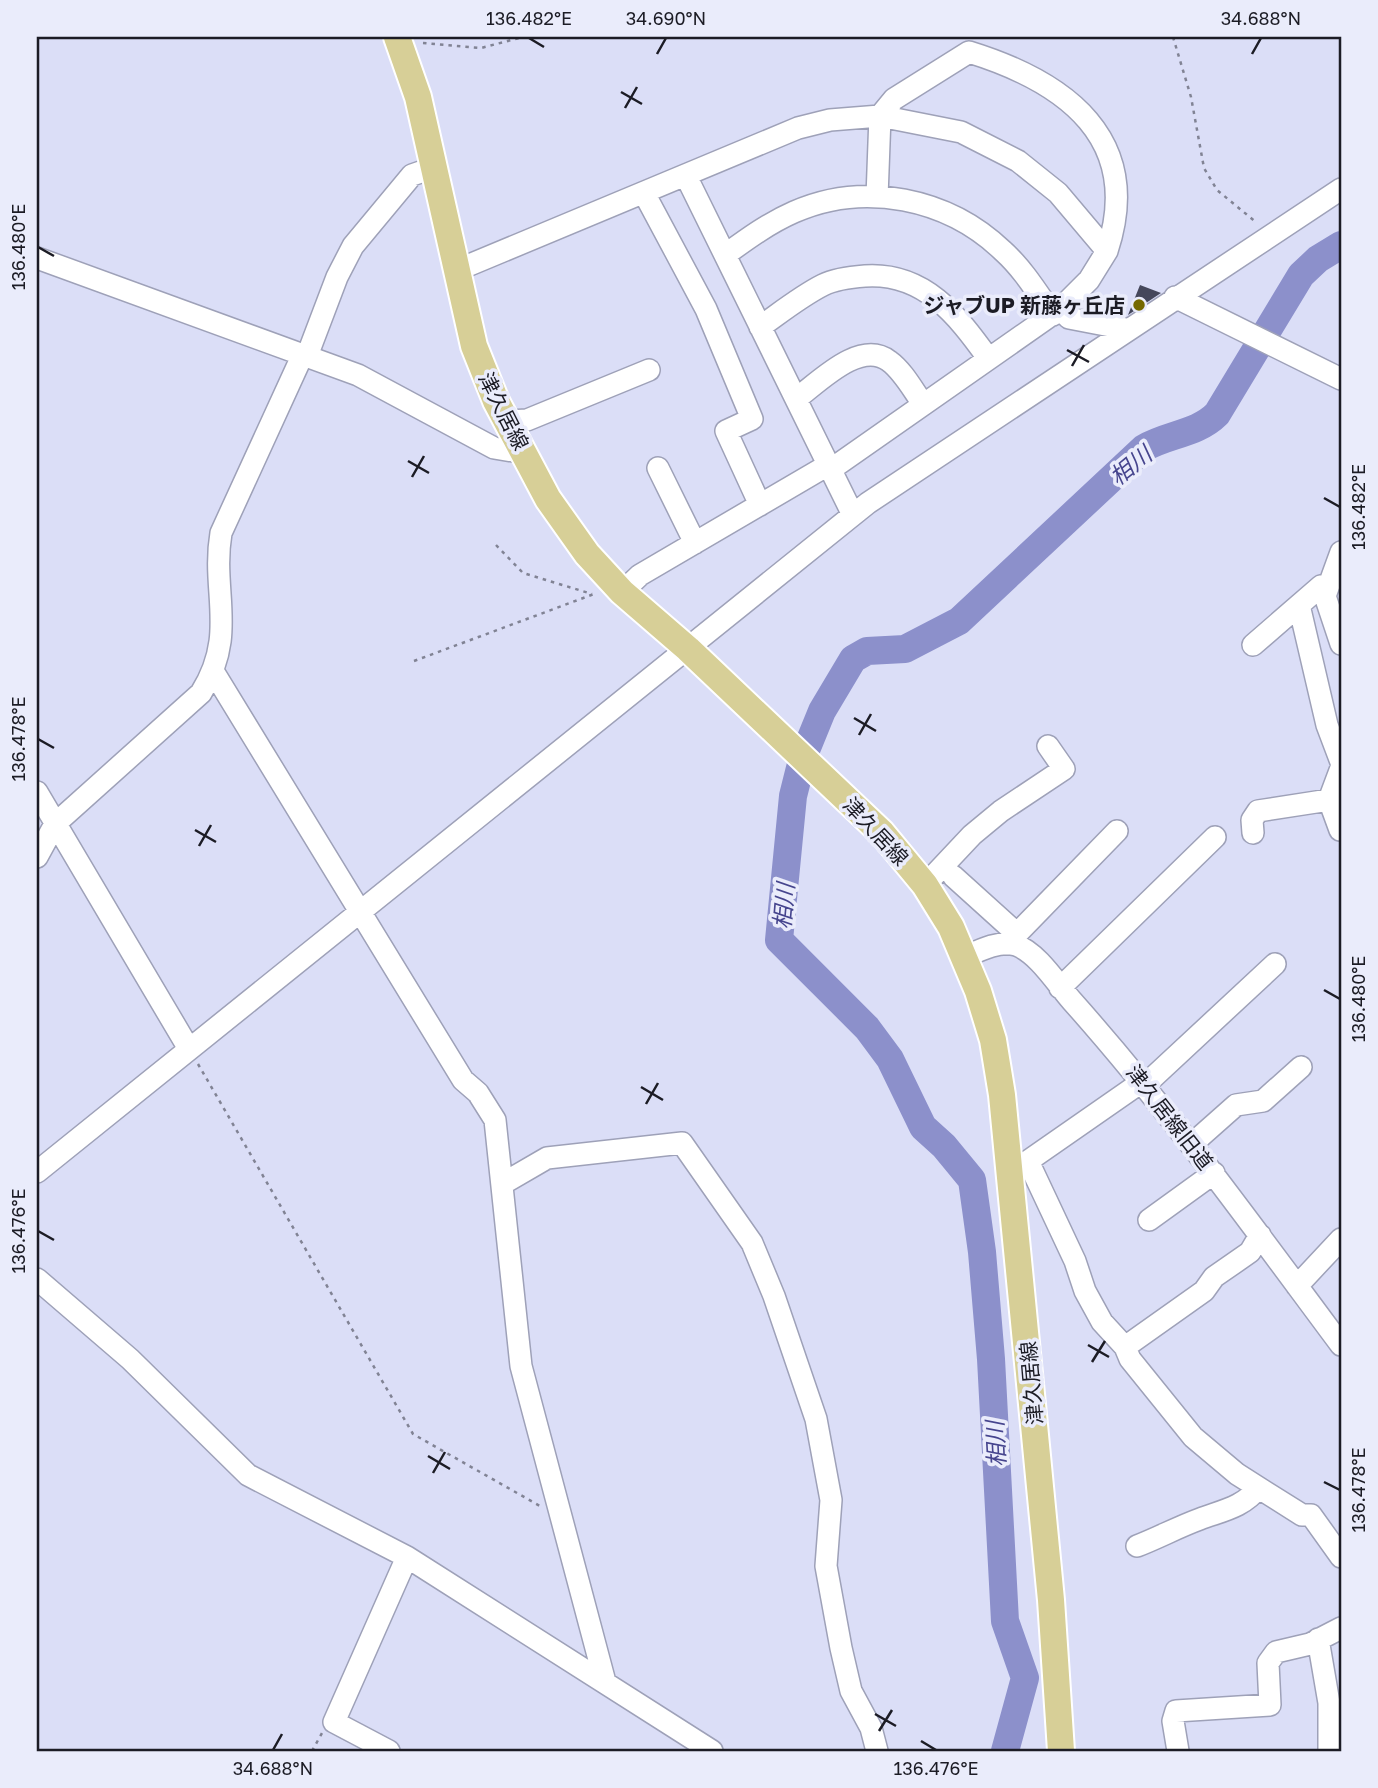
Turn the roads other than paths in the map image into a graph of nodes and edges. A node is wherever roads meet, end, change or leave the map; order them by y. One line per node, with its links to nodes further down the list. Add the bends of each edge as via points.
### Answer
1 (397, 39): 3 (main road, 津久居線, via 418,97)
2 (880, 116): 4 (street, via 812,123); 7 (street); 8 (street, via 961,132 1018,161 1058,193); 8 (street, via 894,99 969,52 1016,68 1052,87 1085,116 1107,151 1117,201)
3 (435, 167): 11 (main road, 津久居線); 16 (street, via 412,174 353,246)
4 (686, 176): 6 (street); 9 (street)
5 (1341, 189): 12 (street)
6 (644, 193): 11 (street); 26 (street, via 706,309 752,419 726,431)
7 (877, 197): 9 (street, via 847,197 794,212); 13 (street, via 918,202 976,229 1011,259)
8 (1107, 251): 13 (street, via 1089,280)
9 (725, 255): 14 (street)
10 (37, 258): 16 (street)
11 (455, 271): 22 (main road, 津久居線, via 474,345)
12 (1175, 297): 15 (street); 19 (street)
13 (1056, 312): 15 (street); 17 (street)
14 (760, 327): 17 (street, via 824,285 854,277 893,278 941,300); 20 (street)
15 (1126, 329): 27 (street)
16 (305, 355): 23 (street, via 375,383 494,448); 36 (street, via 221,533 223,614)
17 (988, 358): 21 (street)
18 (649, 370): 22 (street, via 527,420)
19 (1341, 380)
20 (796, 399): 21 (street, via 856,357 872,354 894,365); 24 (street)
21 (923, 404): 24 (street)
22 (506, 421): 23 (main road, 津久居線)
23 (526, 453): 31 (main road, 津久居線, via 565,525)
24 (829, 467): 26 (street); 27 (street)
25 (657, 468): 28 (street)
26 (760, 505): 28 (street)
27 (853, 515): 35 (street)
28 (695, 543): 31 (street, via 640,575)
29 (1341, 552): 30 (street)
30 (1329, 585): 32 (street, via 1321,586); 33 (street, via 1325,596)
31 (622, 592): 35 (main road, 津久居線)
32 (1299, 605): 34 (street); 38 (street, via 1326,725)
33 (1341, 644)
34 (1253, 645)
35 (688, 649): 48 (main road, 津久居線, via 882,833); 49 (street)
36 (213, 671): 42 (street, via 201,693); 49 (street)
37 (1048, 746): 48 (street, via 1064,769 971,835)
38 (1341, 762)
39 (1341, 768): 41 (street)
40 (37, 792): 42 (street)
41 (1336, 814): 44 (street, via 1258,811 1252,820)
42 (55, 824): 46 (street); 54 (street)
43 (1116, 831): 50 (street)
44 (1253, 833)
45 (1215, 838): 53 (street)
46 (37, 857)
47 (954, 876): 50 (street, 津久居線旧道)
48 (925, 885): 51 (main road, 津久居線)
49 (361, 912): 54 (street); 61 (street, via 464,1080 489,1107 495,1120)
50 (1011, 938): 51 (street); 53 (street, 津久居線旧道)
51 (965, 957): 58 (main road, 津久居線, via 993,1040)
52 (1275, 964): 56 (street)
53 (1060, 988): 56 (street, 津久居線旧道)
54 (189, 1049): 59 (street)
55 (1301, 1067): 57 (street, via 1263,1101 1236,1105)
56 (1144, 1083): 57 (street, 津久居線旧道); 58 (street)
57 (1192, 1144): 60 (street, 津久居線旧道)
58 (1018, 1162): 68 (street, via 1075,1261 1101,1322); 79 (main road, 津久居線)
59 (37, 1172)
60 (1214, 1173): 62 (street); 63 (street, 津久居線旧道)
61 (502, 1184): 75 (street, via 518,1349); 78 (street, via 547,1158 682,1143 752,1243 816,1419 831,1500 826,1566 833,1607 851,1691 871,1728)
62 (1150, 1220)
63 (1261, 1235): 66 (street, 津久居線旧道); 68 (street, via 1250,1252 1214,1277 1204,1291)
64 (1341, 1239): 66 (street)
65 (37, 1279): 72 (street, via 130,1359 248,1475)
66 (1297, 1286): 67 (street, 津久居線旧道)
67 (1341, 1345)
68 (1125, 1347): 69 (street, via 1193,1437)
69 (1258, 1488): 70 (street, via 1222,1513); 71 (street, via 1302,1515 1311,1515)
70 (1137, 1546)
71 (1341, 1557)
72 (407, 1558): 75 (street); 76 (street, via 334,1722)
73 (1341, 1628): 74 (street)
74 (1318, 1639): 80 (street, via 1276,1652 1268,1663 1270,1705 1176,1711); 81 (street, via 1329,1703)
75 (605, 1682): 77 (street)
76 (389, 1751)
77 (712, 1751)
78 (877, 1751)
79 (1062, 1751)
80 (1178, 1751)
81 (1329, 1751)

